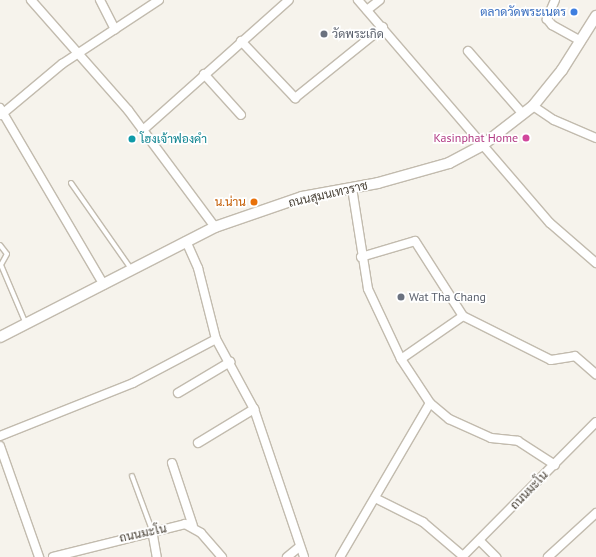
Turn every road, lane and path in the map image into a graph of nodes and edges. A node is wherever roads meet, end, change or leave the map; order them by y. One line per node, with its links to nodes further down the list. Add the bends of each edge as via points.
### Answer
1 (31, 0): 15 (street)
2 (100, 0): 11 (street)
3 (159, 0): 11 (street)
4 (289, 0): 12 (street)
5 (358, 0): 8 (street)
6 (380, 0): 8 (street)
7 (555, 0): 13 (street, via 547,19 552,25)
8 (367, 10): 10 (street)
9 (596, 16): 13 (street, ถนนสุมนเทวราช)
10 (382, 27): 12 (street, via 295,98); 23 (street)
11 (114, 29): 15 (street)
12 (241, 41): 16 (street)
13 (581, 41): 17 (street, ถนนสุมนเทวราช)
14 (468, 51): 19 (street)
15 (78, 52): 18 (street); 21 (street)
16 (204, 74): 20 (street); 21 (street)
17 (533, 106): 19 (street, ถนนสุมนเทวราช); 22 (street, via 554,120)
18 (1, 112): 32 (street)
19 (523, 114): 23 (street, ถนนสุมนเทวราช)
20 (241, 115)
21 (143, 130): 26 (street)
22 (596, 138)
23 (484, 144): 25 (street, ถนนสุมนเทวราช, via 448,163); 30 (street, via 550,223)
24 (71, 183): 31 (lane)
25 (352, 188): 26 (street, ถนนสุมนเทวราช, via 302,197); 29 (street)
26 (215, 227): 27 (street, ถนนสุมนเทวราช)
27 (186, 241): 31 (street, ถนนสุมนเทวราช); 36 (street, via 198,268)
28 (0, 245): 34 (lane, via 7,254 1,265)
29 (361, 257): 33 (street, via 415,241); 37 (street, via 368,289)
30 (596, 264)
31 (132, 270): 32 (street, ถนนสุมนเทวราช)
32 (104, 285): 34 (street, ถนนสุมนเทวราช)
33 (463, 316): 37 (street); 39 (street, via 552,360 575,356)
34 (27, 326): 35 (street, ถนนสุมนเทวราช)
35 (0, 337)
36 (216, 339): 38 (street); 44 (street, via 133,384)
37 (401, 359): 41 (street)
38 (230, 362): 40 (street); 42 (street)
39 (596, 374)
40 (178, 393)
41 (430, 403): 48 (street, via 450,419 491,438 518,441); 50 (street)
42 (254, 409): 45 (street); 55 (street)
43 (596, 422): 48 (street, ถนนมะโน)
44 (0, 436)
45 (198, 443)
46 (0, 446): 57 (street)
47 (172, 463): 52 (street)
48 (555, 465): 54 (street, ถนนมะโน)
49 (132, 476): 53 (lane)
50 (375, 498): 56 (street, via 424,522); 63 (street)
51 (596, 513): 65 (street)
52 (193, 526): 53 (street, ถนนมะโน); 60 (street)
53 (152, 530): 58 (street, ถนนมะโน); 59 (street)
54 (480, 541): 56 (street, ถนนมะโน); 64 (street)
55 (298, 548): 61 (street); 62 (street)
56 (463, 556)
57 (39, 557)
58 (53, 557)
59 (157, 557)
60 (222, 557)
61 (287, 557)
62 (304, 557)
63 (340, 557)
64 (496, 557)
65 (548, 557)

